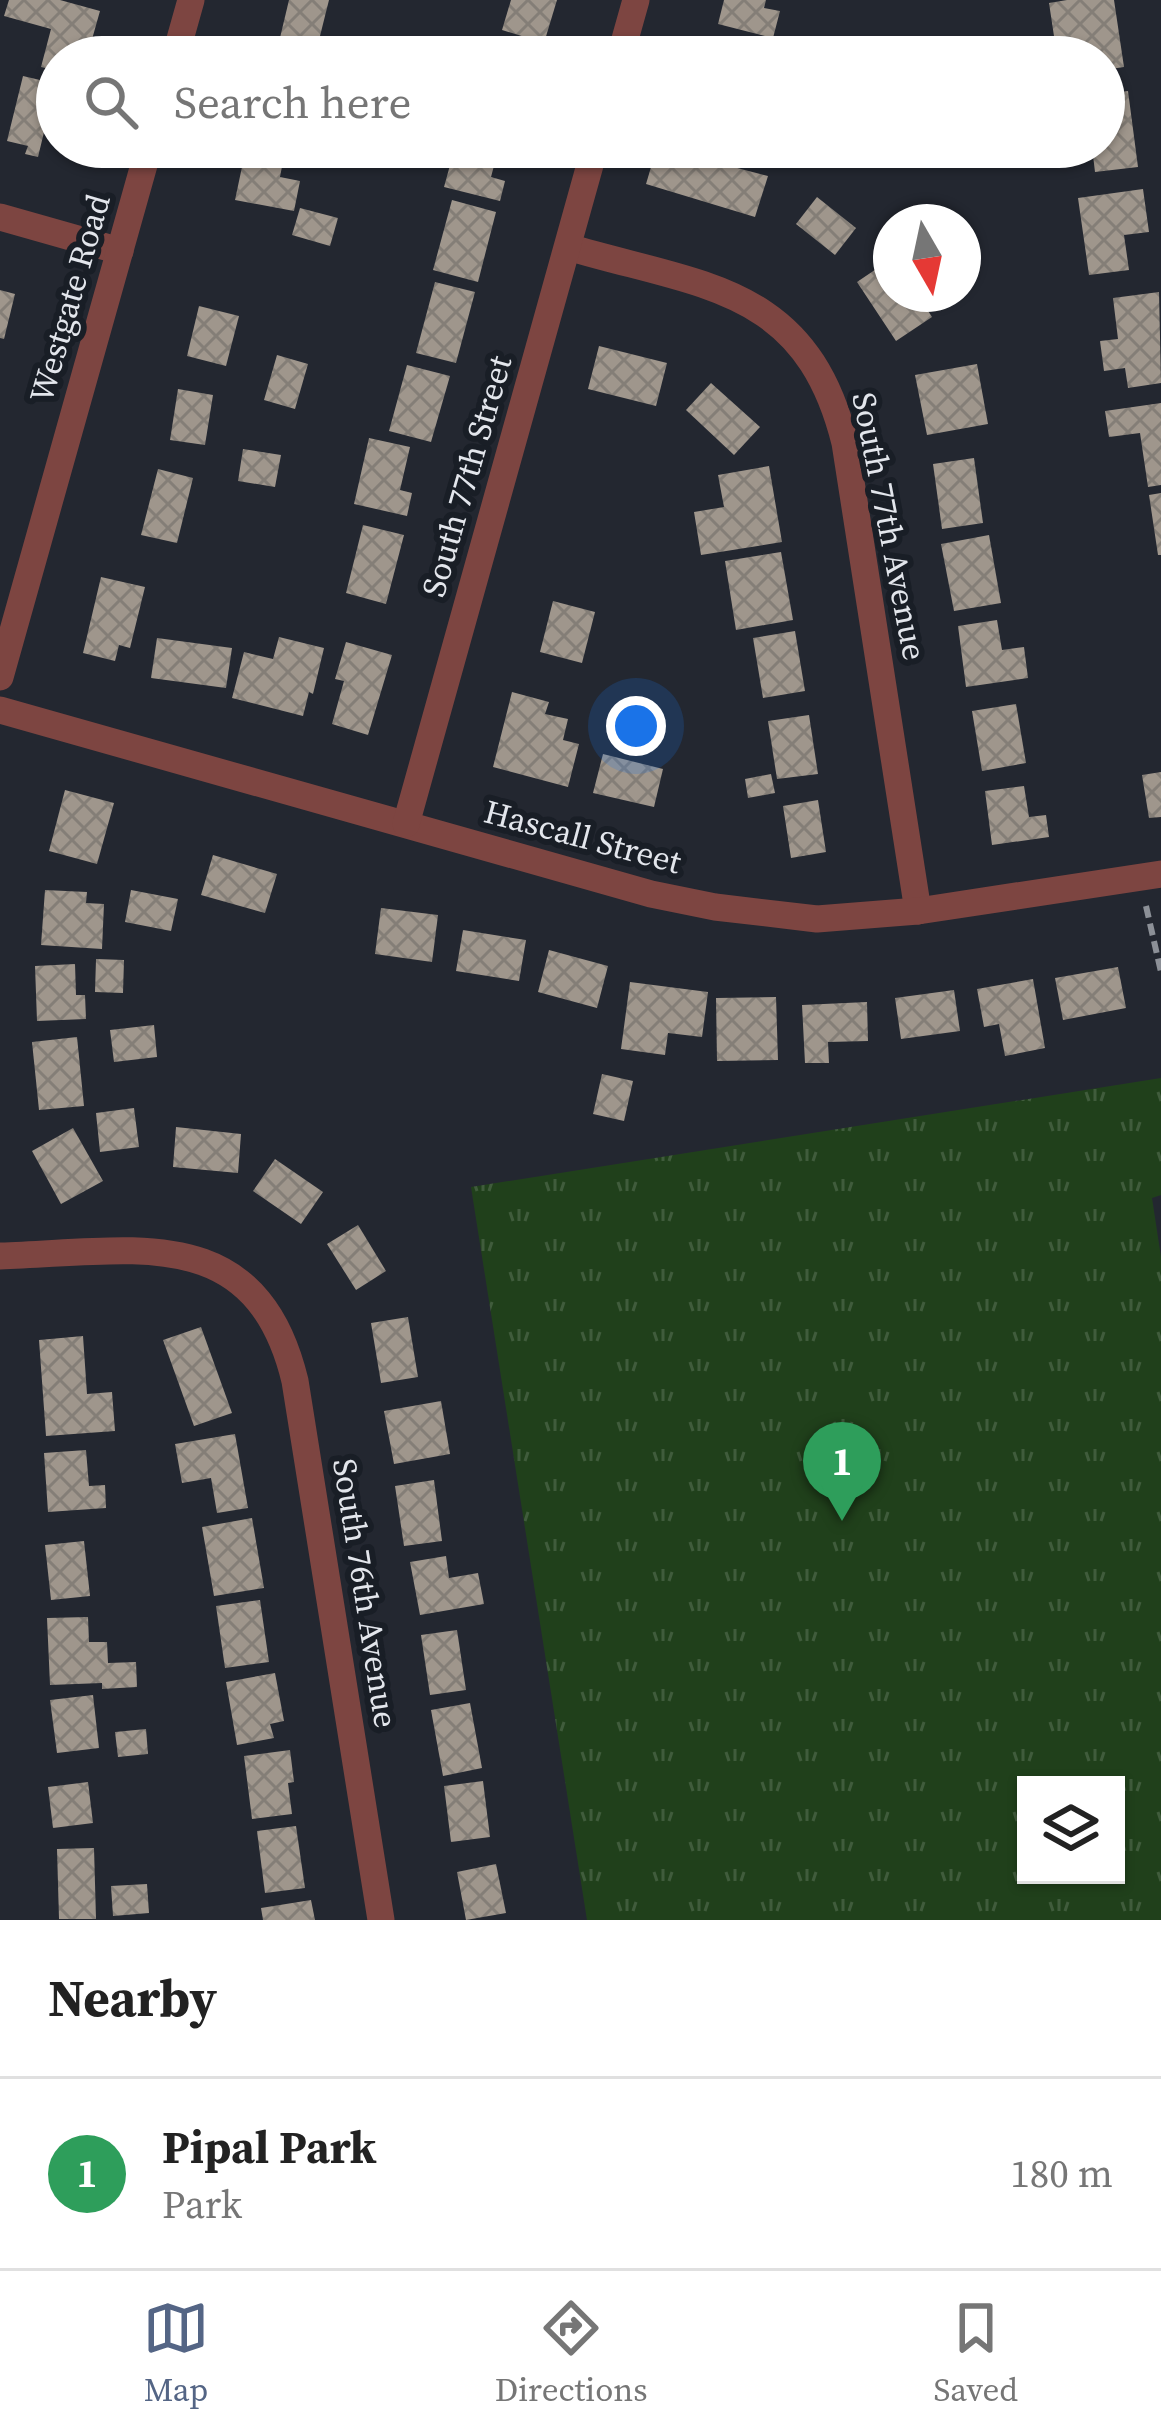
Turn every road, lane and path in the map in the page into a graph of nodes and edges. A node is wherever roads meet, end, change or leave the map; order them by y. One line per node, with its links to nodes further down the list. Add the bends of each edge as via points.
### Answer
1 (191, 0): 3 (street)
2 (636, 0): 4 (street)
3 (181, 36)
4 (626, 36)
5 (143, 168): 9 (street, Westgate Road)
6 (589, 168): 8 (street, South 77th Street)
7 (0, 218): 9 (street)
8 (568, 247): 12 (street, South 77th Street); 14 (street, South 77th Avenue, via 750,303 790,332 823,376 844,443)
9 (120, 251): 10 (street, Westgate Road)
10 (0, 677)
11 (0, 710): 12 (street, Hascall Street)
12 (406, 824): 14 (street, Hascall Street, via 715,907 818,919)
13 (1161, 874): 14 (street, Hascall Street)
14 (918, 911)
15 (0, 1256): 16 (street, South 76th Avenue, via 198,1258 250,1288 275,1319 296,1381)
16 (381, 1920)

